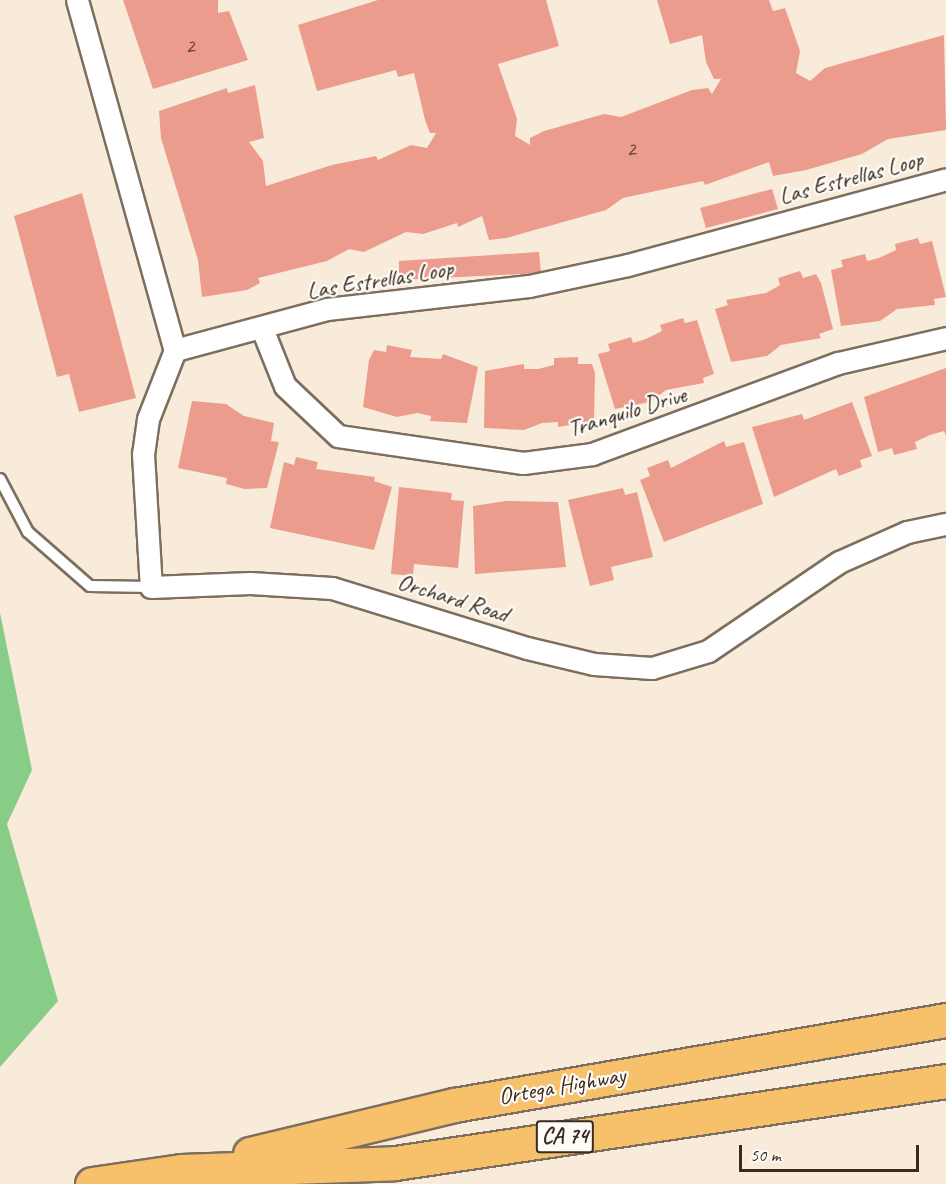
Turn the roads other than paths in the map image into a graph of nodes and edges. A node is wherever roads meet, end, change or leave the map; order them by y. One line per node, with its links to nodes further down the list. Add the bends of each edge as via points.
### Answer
1 (77, 0): 5 (street)
2 (946, 179): 3 (street, Las Estrellas Loop, via 628,265 529,286 327,309)
3 (263, 331): 4 (street, Tranquilo Drive, via 285,386 338,436 523,463 592,454 838,363); 5 (street, Las Estrellas Loop)
4 (946, 338)
5 (175, 350): 8 (street, via 148,419 143,454)
6 (0, 479): 8 (lane, via 28,532 90,586)
7 (946, 524): 8 (street, Orchard Road, via 907,532 839,562 708,651 652,668 594,664 528,648 332,588 250,583)
8 (151, 587)
9 (946, 1020): 11 (main road, Ortega Highway / CA 74, via 454,1105)
10 (946, 1081): 11 (main road, Ortega Highway / CA 74, via 395,1162)
11 (181, 1170): 12 (main road, Ortega Highway / CA 74)
12 (92, 1184)

